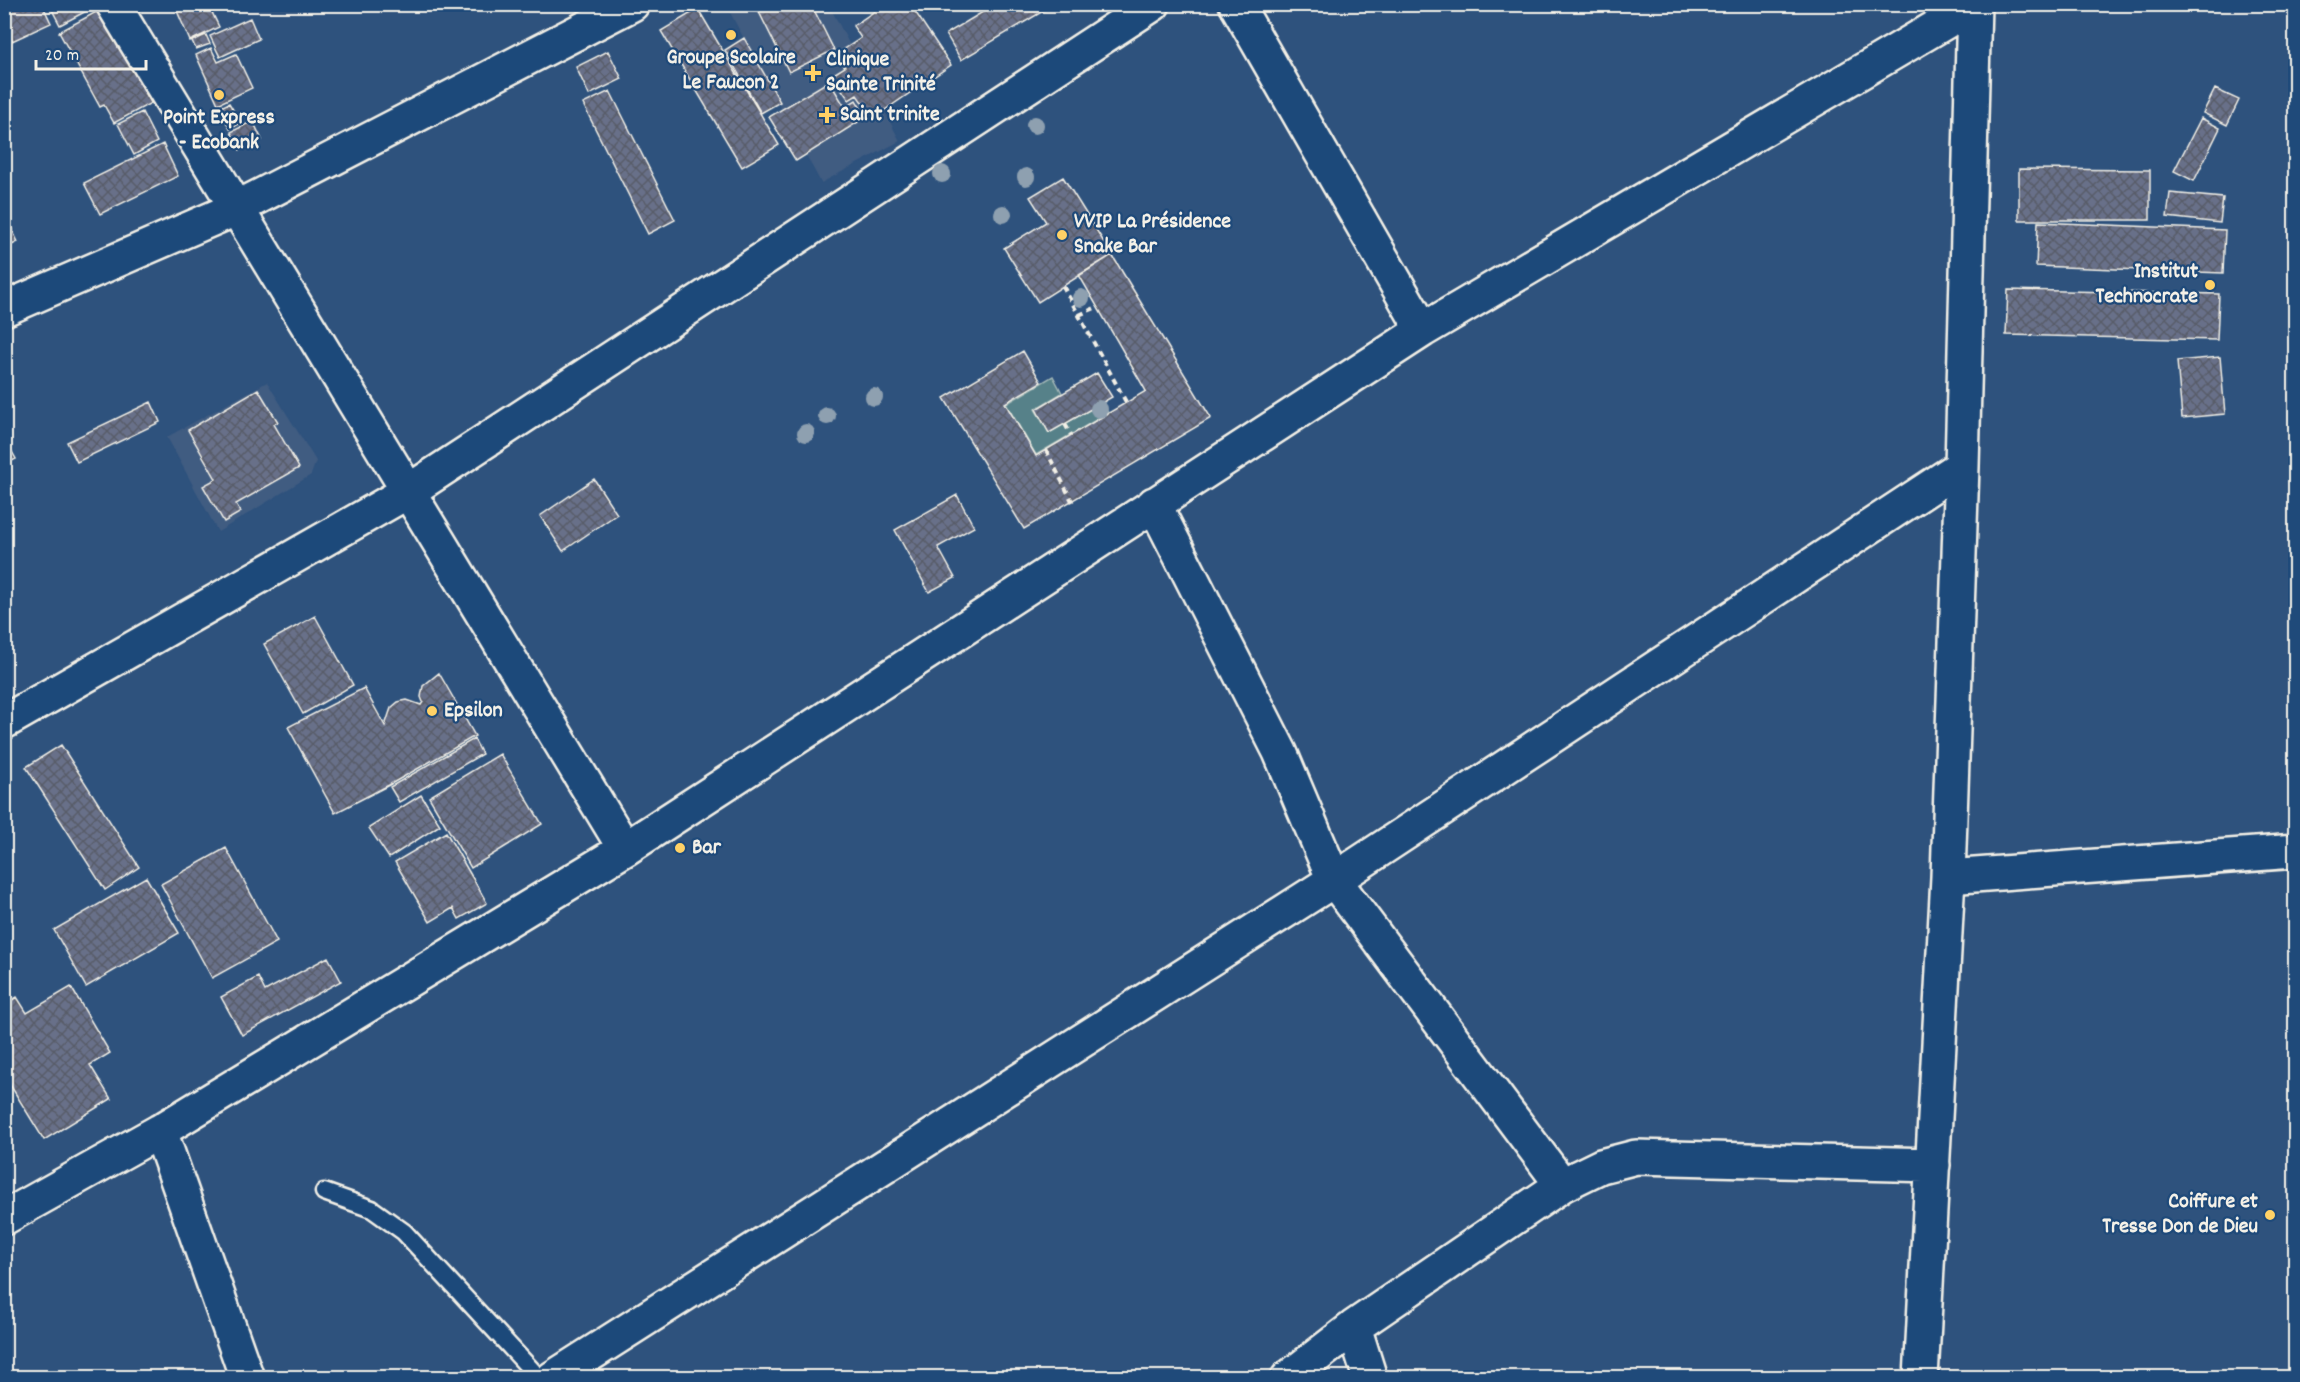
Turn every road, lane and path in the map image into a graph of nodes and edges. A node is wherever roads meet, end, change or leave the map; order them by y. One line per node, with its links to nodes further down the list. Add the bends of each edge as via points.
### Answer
1 (113, 4): 5 (street)
2 (632, 4): 5 (street)
3 (1154, 4): 16 (street)
4 (1236, 4): 10 (street)
5 (235, 209): 8 (street); 16 (street)
6 (1063, 286): 9 (path)
7 (1097, 307): 9 (path)
8 (4, 309)
9 (1079, 315): 11 (path)
10 (1423, 330): 15 (street, via 1974,4); 17 (street)
11 (1126, 402)
12 (1065, 423): 13 (path)
13 (1071, 435)
14 (1046, 450): 18 (path)
15 (1962, 466): 22 (street); 23 (street)
16 (409, 491): 19 (street); 20 (street)
17 (1154, 504): 20 (street); 23 (street, via 1280,752)
18 (1074, 505)
19 (4, 722)
20 (625, 849): 24 (street)
21 (2295, 851): 22 (street)
22 (1948, 877): 25 (street)
23 (1334, 880): 26 (street); 32 (street)
24 (160, 1131): 28 (street); 30 (street)
25 (1933, 1165): 26 (street, via 1636,1157 1601,1166); 35 (street)
26 (1562, 1185): 29 (street)
27 (324, 1192): 31 (lane, via 372,1209 404,1232)
28 (4, 1218)
29 (1354, 1327): 33 (street); 34 (street)
30 (248, 1377)
31 (539, 1377)
32 (553, 1377)
33 (1288, 1377)
34 (1370, 1377)
35 (1921, 1377)

